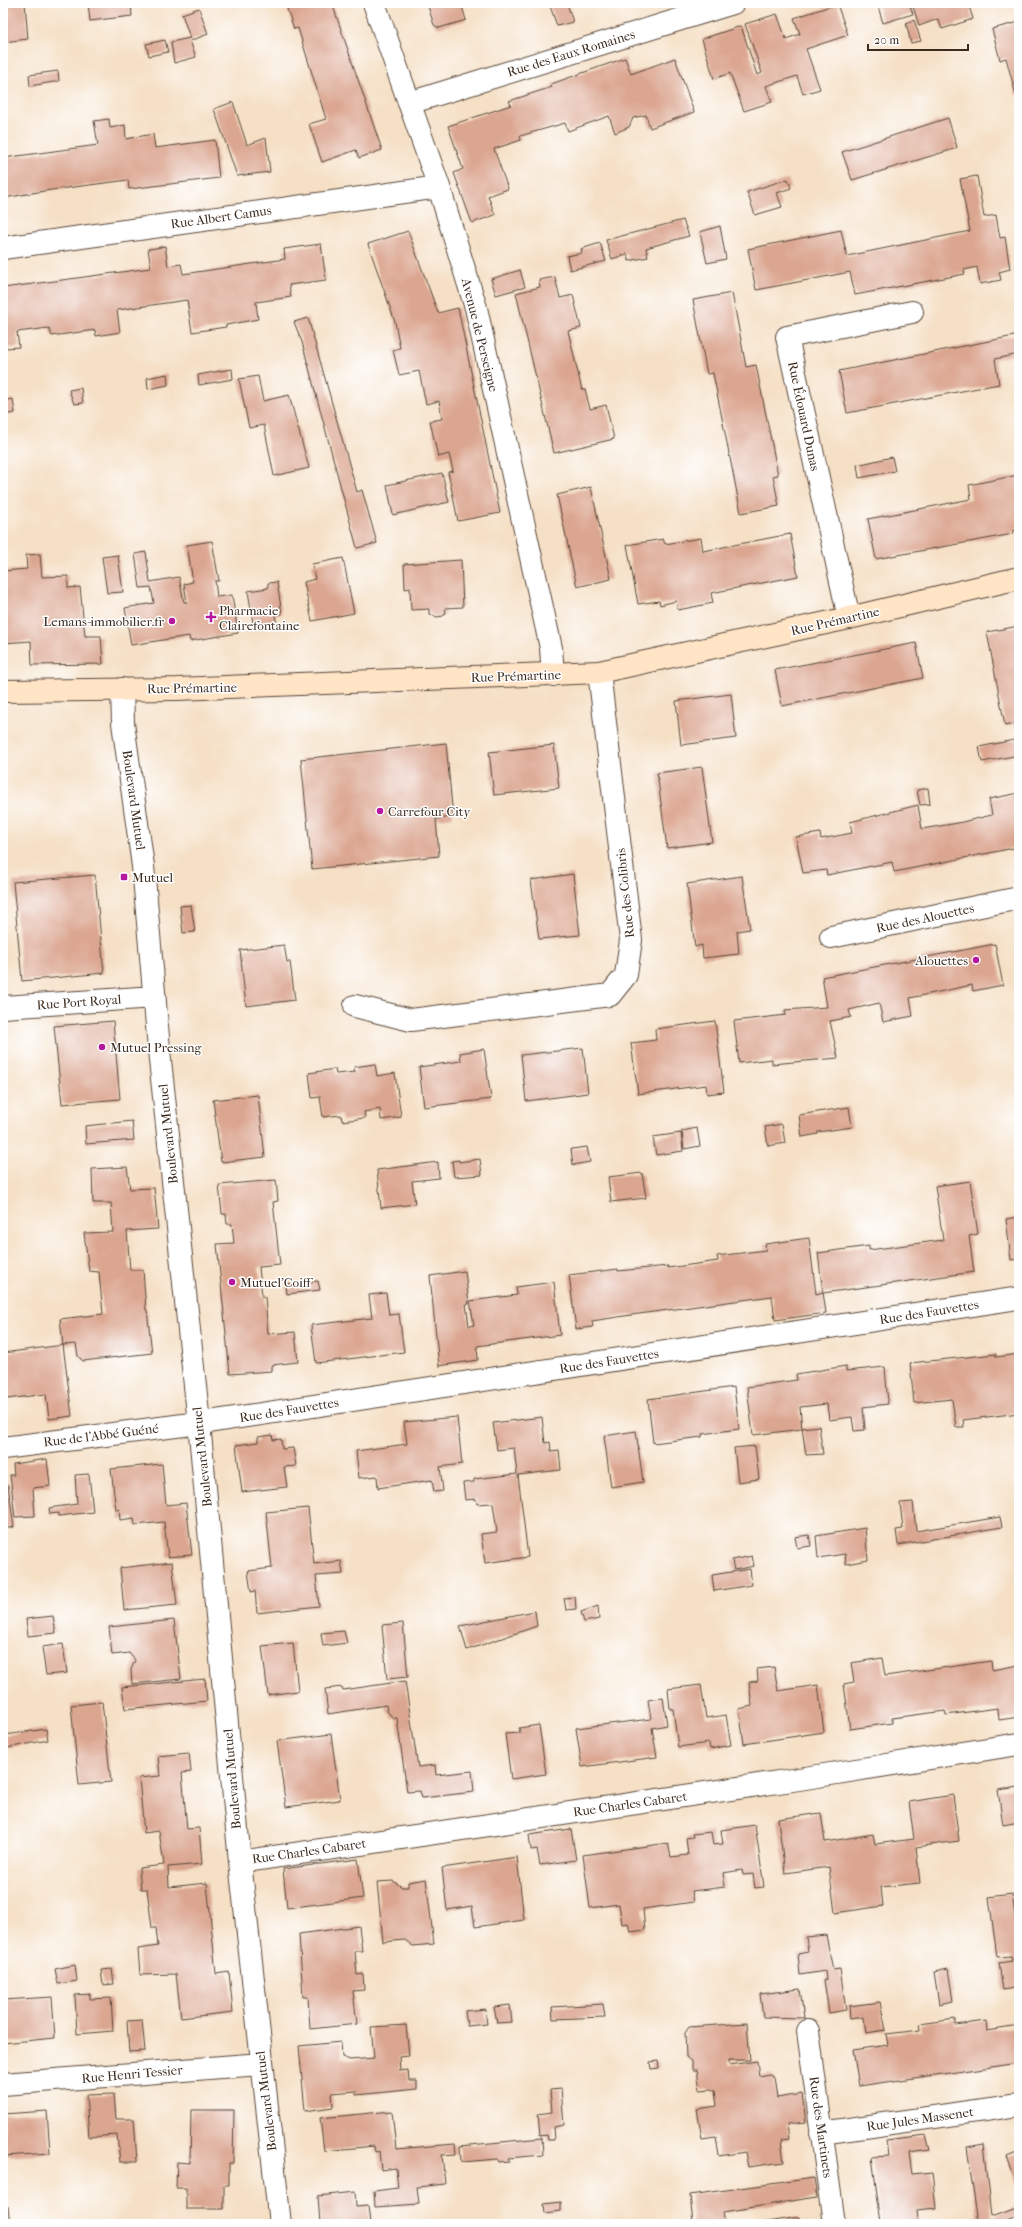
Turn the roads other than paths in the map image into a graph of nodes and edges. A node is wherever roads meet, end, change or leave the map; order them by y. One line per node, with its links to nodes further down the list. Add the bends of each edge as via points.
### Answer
1 (374, 3): 3 (street, Avenue de Perseigne)
2 (733, 3): 3 (street, Rue des Eaux Romaines)
3 (409, 103): 4 (street, Avenue de Perseigne)
4 (439, 187): 5 (street, Rue Albert Camus); 10 (street, Avenue de Perseigne, via 476,308 551,648)
5 (3, 248)
6 (912, 312): 8 (street, Rue Édouard Dunas, via 787,337)
7 (1019, 578): 8 (street, Rue Prémartine)
8 (849, 618): 9 (street, Rue Prémartine)
9 (599, 672): 10 (street, Rue Prémartine); 16 (street, Rue des Colibris, via 631,940 626,975 610,995 411,1020)
10 (553, 675): 11 (street, Rue Prémartine)
11 (122, 689): 12 (street, Rue Prémartine); 15 (street, Boulevard Mutuel, via 123,723 143,866)
12 (3, 691)
13 (1019, 898): 14 (street, Rue des Alouettes)
14 (831, 937)
15 (155, 997): 17 (street, Rue Port Royal); 19 (street, Boulevard Mutuel)
16 (355, 1006)
17 (3, 1007)
18 (1019, 1298): 19 (street, Rue des Fauvettes)
19 (199, 1423): 20 (street, Rue de l'Abbé Guéné); 22 (street, Boulevard Mutuel)
20 (3, 1448)
21 (1019, 1744): 22 (street, Rue Charles Cabaret)
22 (240, 1862): 24 (street, Boulevard Mutuel)
23 (808, 2031): 27 (street, Rue des Martinets)
24 (261, 2064): 25 (street, Rue Henri Tessier); 28 (street, Boulevard Mutuel)
25 (3, 2084)
26 (1019, 2105): 27 (street, Rue Jules Massenet)
27 (821, 2133): 29 (street, Rue des Martinets)
28 (280, 2224)
29 (834, 2224)

